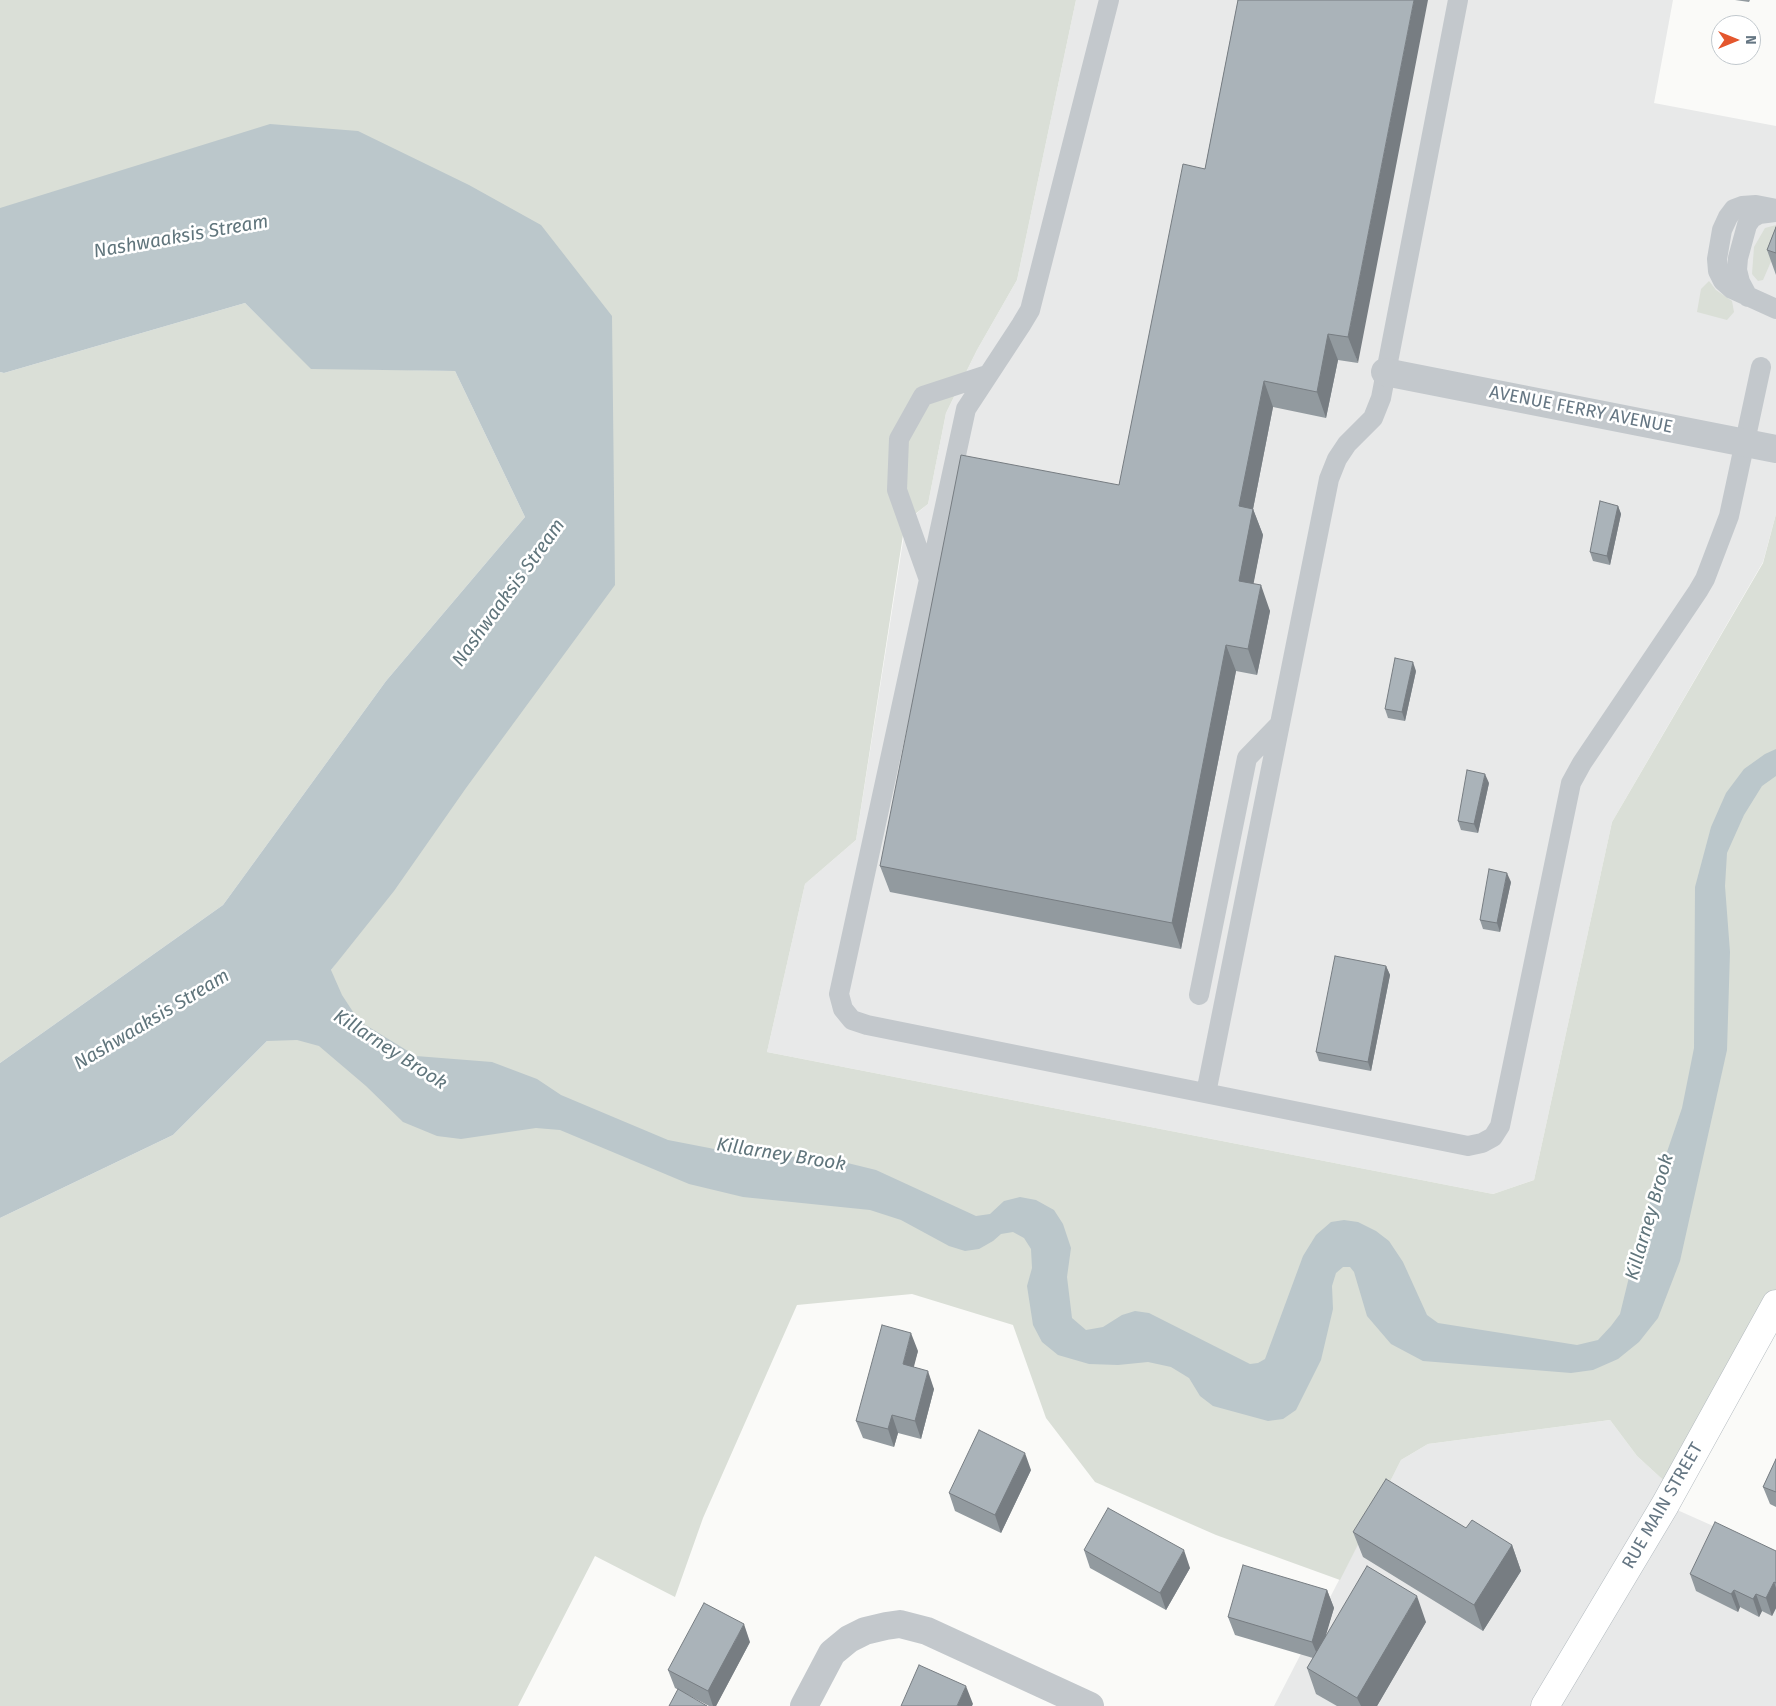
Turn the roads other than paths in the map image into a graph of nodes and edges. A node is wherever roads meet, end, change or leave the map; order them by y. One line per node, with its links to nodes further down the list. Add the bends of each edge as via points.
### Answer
1 (1109, 0): 7 (lane, via 1032,301 1021,325)
2 (1458, 0): 6 (lane)
3 (1776, 211): 4 (lane, via 1756,205 1734,209 1722,230 1717,259 1718,271 1732,289)
4 (1776, 309)
5 (1761, 367): 8 (lane)
6 (1386, 372): 8 (street, AVENUE FERRY AVENUE); 11 (lane, via 1373,418 1347,444 1329,479)
7 (987, 375): 10 (lane, via 966,409); 10 (lane, via 923,396 899,439 897,490)
8 (1745, 442): 9 (street, AVENUE FERRY AVENUE); 13 (lane, via 1729,516 1705,579 1571,783 1500,1126 1493,1137 1468,1146)
9 (1776, 449)
10 (929, 580): 13 (lane, via 839,994 843,1009 852,1020 867,1025)
11 (1279, 725): 12 (lane, via 1247,758); 13 (lane)
12 (1199, 995)
13 (1206, 1093)
14 (1776, 1304): 17 (main road, RUE MAIN STREET, via 1665,1505)
15 (804, 1706): 16 (street, via 832,1653 865,1631 900,1624 927,1631)
16 (1090, 1706)
17 (1545, 1706)

